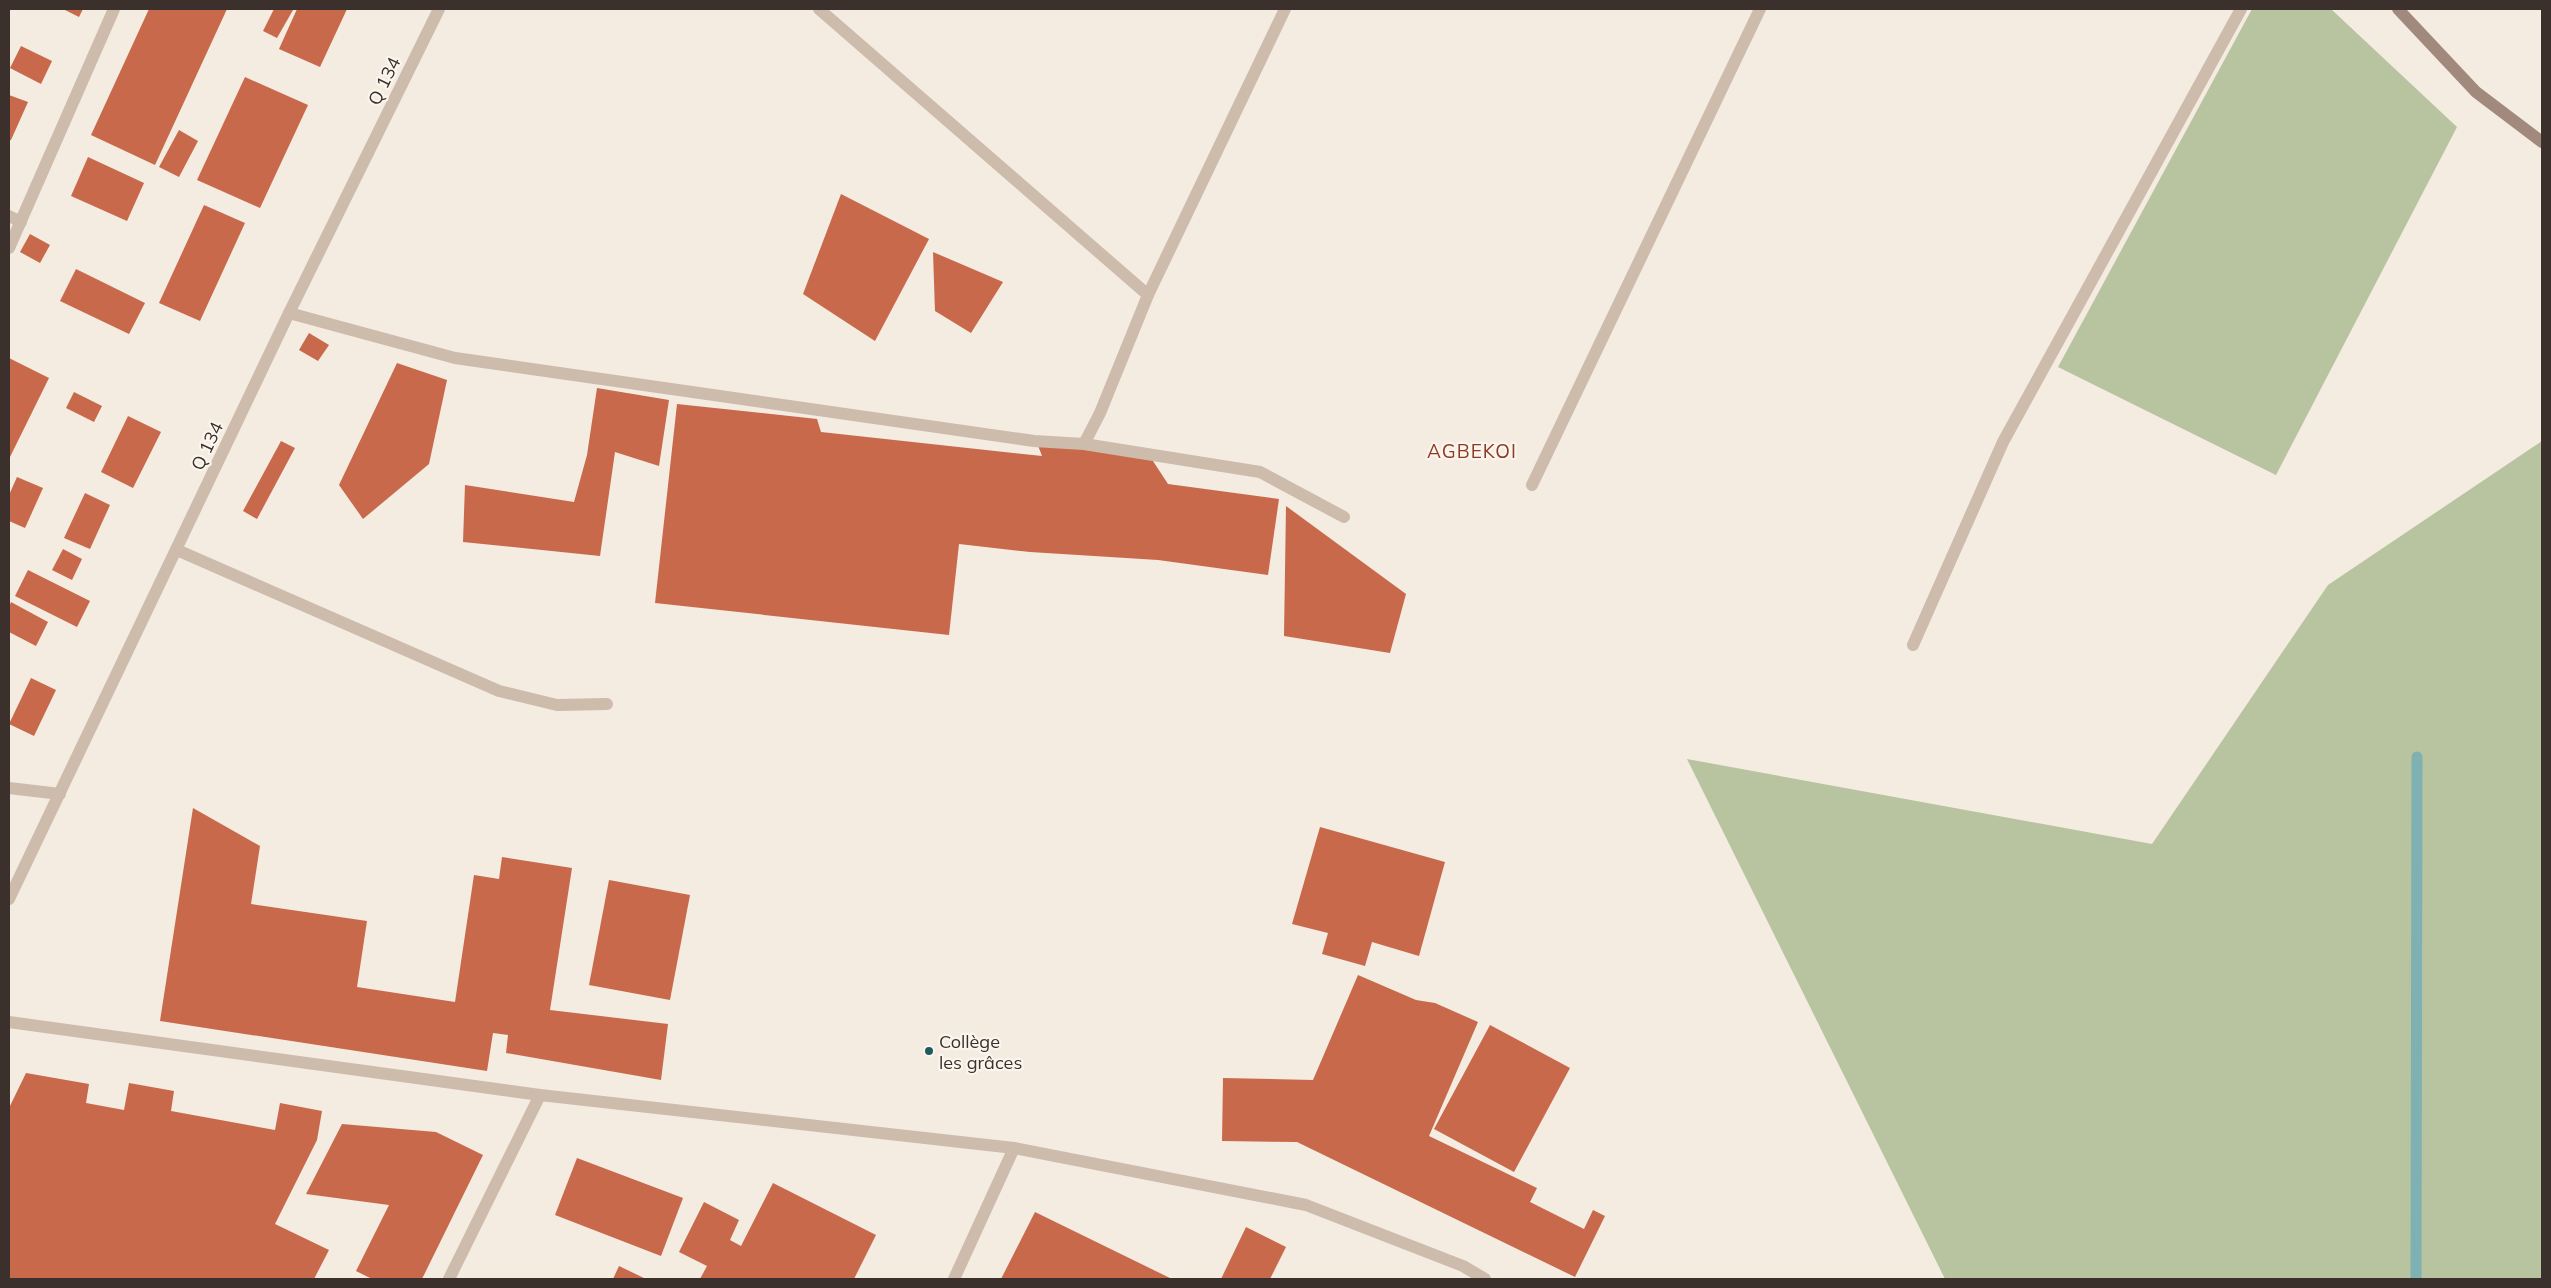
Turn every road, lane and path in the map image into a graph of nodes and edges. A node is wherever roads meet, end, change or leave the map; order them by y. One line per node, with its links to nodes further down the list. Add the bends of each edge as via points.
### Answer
1 (114, 9): 10 (street)
2 (439, 9): 13 (street, Q 134)
3 (819, 9): 12 (street)
4 (1285, 9): 12 (street)
5 (1760, 9): 15 (street)
6 (2241, 9): 18 (street, via 2003,442)
7 (2398, 9): 8 (street, via 2476,92)
8 (2542, 142)
9 (9, 216): 10 (street)
10 (21, 222): 11 (street)
11 (9, 248)
12 (1148, 295): 14 (street, via 1100,414)
13 (289, 313): 14 (street, via 455,358 1034,441); 17 (street, Q 134)
14 (1084, 444): 16 (street, via 1260,472)
15 (1532, 485)
16 (1344, 517)
17 (178, 550): 19 (street, via 499,691 557,705); 21 (street, Q 134)
18 (1913, 645)
19 (607, 704)
20 (9, 788): 21 (street)
21 (60, 794): 22 (street, Q 134)
22 (9, 899)
23 (9, 1022): 24 (street)
24 (540, 1095): 25 (street); 26 (street)
25 (1014, 1148): 27 (street); 28 (street, via 1306,1204 1463,1266)
26 (449, 1279)
27 (954, 1279)
28 (1485, 1279)

